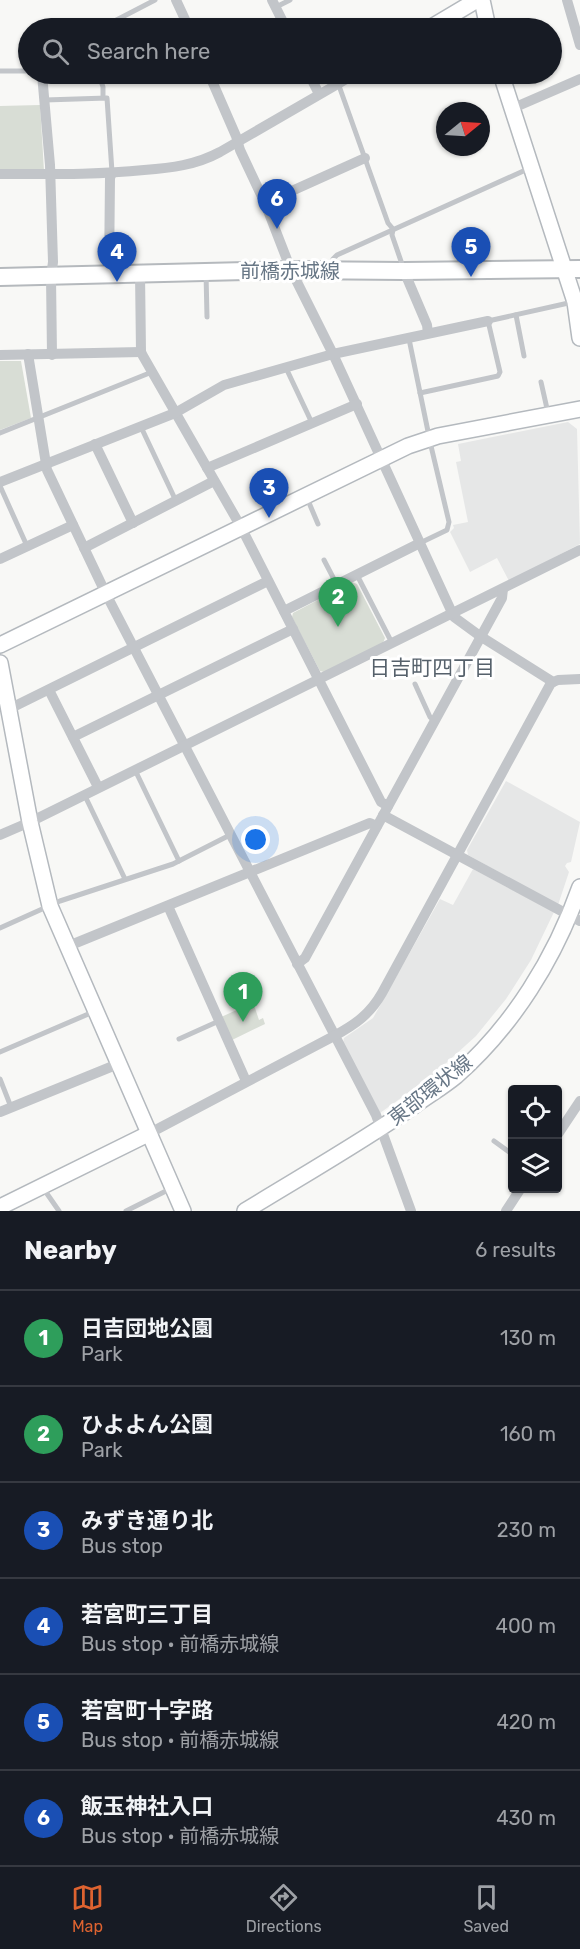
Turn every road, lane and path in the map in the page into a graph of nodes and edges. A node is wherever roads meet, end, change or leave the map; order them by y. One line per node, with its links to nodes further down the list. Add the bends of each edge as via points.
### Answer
1 (155, 0): 9 (lane)
2 (176, 0): 10 (street)
3 (290, 0): 6 (lane)
4 (477, 0): 12 (street)
5 (482, 0): 13 (street)
6 (274, 4): 11 (street)
7 (568, 5): 8 (street); 14 (street)
8 (580, 6)
9 (120, 18)
10 (184, 18)
11 (281, 18)
12 (447, 18)
13 (486, 18)
14 (580, 45)
15 (0, 71): 16 (lane)
16 (18, 71)
17 (580, 79): 28 (street)
18 (43, 84): 27 (street)
19 (101, 84): 26 (lane)
20 (213, 84): 29 (street)
21 (314, 84): 25 (street)
22 (336, 84): 25 (street)
23 (338, 84): 30 (lane)
24 (504, 84): 28 (street)
25 (319, 94): 29 (street)
26 (103, 97): 27 (lane); 32 (lane, via 108,100)
27 (45, 100): 34 (street)
28 (511, 110): 31 (street)
29 (238, 142): 32 (street, via 197,163); 35 (street)
30 (365, 158): 35 (street); 36 (lane)
31 (530, 168): 36 (lane); 37 (street)
32 (112, 173): 34 (street); 43 (street)
33 (0, 174): 34 (street)
34 (50, 174): 45 (street)
35 (265, 202): 38 (street)
36 (393, 229): 39 (lane, via 337,255 333,259); 40 (lane)
37 (572, 269): 40 (main road, 前橋赤城線); 46 (street)
38 (291, 270): 39 (main road, 前橋赤城線); 41 (main road, 前橋赤城線); 55 (street)
39 (334, 270): 40 (main road, 前橋赤城線)
40 (404, 271): 50 (street)
41 (206, 272): 42 (main road, 前橋赤城線); 48 (lane)
42 (140, 273): 43 (main road, 前橋赤城線); 53 (street)
43 (109, 275): 45 (main road, 前橋赤城線)
44 (0, 277): 45 (main road, 前橋赤城線)
45 (51, 277): 57 (street)
46 (575, 302): 47 (lane); 52 (street)
47 (516, 315): 49 (lane); 58 (lane)
48 (207, 317)
49 (488, 321): 50 (street); 62 (lane, via 498,376)
50 (428, 333): 51 (street)
51 (408, 337): 55 (street); 62 (lane)
52 (580, 338)
53 (141, 352): 57 (street); 60 (street)
54 (28, 354): 56 (street); 57 (street); 67 (street)
55 (333, 354): 59 (street); 63 (street)
56 (0, 355)
57 (52, 355)
58 (524, 356)
59 (285, 367): 65 (street, via 224,385); 68 (lane)
60 (152, 372): 65 (street); 67 (lane)
61 (542, 382): 66 (lane)
62 (420, 393): 71 (lane)
63 (357, 404): 68 (street); 73 (street)
64 (580, 409): 66 (street)
65 (175, 413): 69 (street); 75 (street)
66 (548, 415): 71 (street)
67 (38, 418): 70 (lane); 74 (street)
68 (312, 423): 75 (street)
69 (141, 426): 72 (street); 80 (lane)
70 (0, 433)
71 (429, 439): 73 (street); 85 (lane, via 450,526)
72 (94, 444): 74 (street); 81 (street)
73 (382, 457): 79 (street); 85 (street)
74 (45, 464): 77 (street); 83 (street)
75 (207, 468): 76 (street)
76 (214, 481): 80 (street); 84 (street)
77 (0, 482)
78 (0, 486): 86 (lane)
79 (305, 495): 82 (lane); 84 (street)
80 (176, 501): 81 (street)
81 (133, 523): 87 (street)
82 (318, 524)
83 (73, 525): 86 (street); 87 (street)
84 (241, 527): 92 (street); 95 (street)
85 (420, 543): 91 (street); 97 (street)
86 (27, 546): 89 (street)
87 (84, 548): 95 (street)
88 (580, 550): 94 (street)
89 (0, 559)
90 (324, 560): 93 (lane)
91 (357, 575): 93 (street); 100 (lane)
92 (268, 581): 96 (street); 102 (street)
93 (337, 585): 96 (street)
94 (503, 589): 97 (street); 99 (street, via 504,595)
95 (106, 594): 101 (street); 102 (street)
96 (284, 611): 98 (street)
97 (453, 614): 99 (street); 100 (street)
98 (293, 628): 104 (street); 109 (street)
99 (480, 636): 106 (street); 111 (street)
100 (392, 644): 104 (street)
101 (0, 645)
102 (134, 648): 108 (street); 109 (street)
103 (0, 663): 110 (street)
104 (318, 679): 113 (street); 117 (street)
105 (580, 679): 106 (street)
106 (553, 682): 122 (street)
107 (415, 684): 111 (lane)
108 (49, 690): 110 (street); 112 (street)
109 (159, 696): 112 (street); 113 (street)
110 (9, 709): 118 (street)
111 (435, 721): 117 (street)
112 (73, 737): 115 (street)
113 (184, 746): 114 (street); 121 (street)
114 (135, 770): 115 (street); 123 (lane)
115 (98, 787): 116 (street)
116 (84, 794): 118 (street); 125 (lane)
117 (385, 811): 119 (street); 122 (street)
118 (30, 822): 120 (street); 127 (street)
119 (377, 826): 124 (street, via 370,823); 132 (street, via 304,958)
120 (0, 835)
121 (230, 836): 123 (lane); 124 (street)
122 (457, 855): 129 (street); 135 (street, via 376,1004 362,1020)
123 (179, 861): 125 (lane)
124 (249, 872): 128 (street); 132 (street)
125 (125, 879): 127 (lane)
126 (580, 887): 129 (street, 東部環状線)
127 (50, 906): 130 (lane); 131 (street)
128 (168, 906): 131 (street); 134 (street)
129 (575, 918): 143 (street, 東部環状線, via 539,977 489,1041 456,1076)
130 (0, 928)
131 (66, 947): 133 (street)
132 (297, 964): 135 (street)
133 (95, 1011): 137 (lane); 138 (street)
134 (219, 1021): 136 (lane); 140 (street)
135 (334, 1036): 140 (street); 143 (street)
136 (179, 1039)
137 (0, 1052)
138 (118, 1064): 142 (street); 145 (street)
139 (0, 1078): 142 (lane)
140 (246, 1082): 145 (street)
141 (580, 1101): 144 (street)
142 (5, 1110)
143 (382, 1128): 155 (street, 東部環状線); 156 (street)
144 (562, 1128)
145 (148, 1134): 148 (street); 149 (street)
146 (494, 1141): 147 (lane)
147 (508, 1151)
148 (42, 1186): 151 (street); 152 (lane)
149 (172, 1188): 153 (lane); 154 (street)
150 (518, 1193): 157 (street)
151 (0, 1207)
152 (59, 1211)
153 (126, 1211)
154 (183, 1211)
155 (245, 1211)
156 (411, 1211)
157 (506, 1211)

